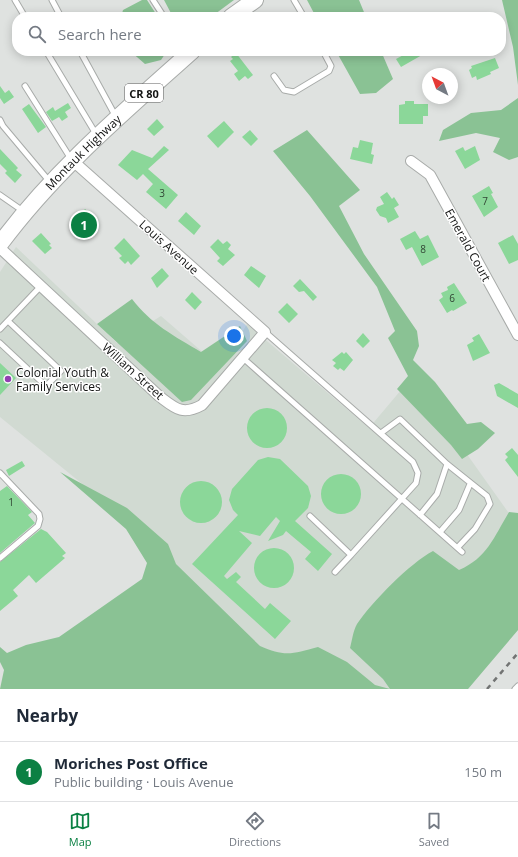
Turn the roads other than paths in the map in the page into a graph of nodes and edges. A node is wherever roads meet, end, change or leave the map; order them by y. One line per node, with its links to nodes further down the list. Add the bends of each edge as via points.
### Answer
1 (15, 0): 6 (lane)
2 (52, 0): 7 (lane)
3 (153, 0): 8 (lane)
4 (255, 0): 9 (main road)
5 (294, 0): 10 (lane)
6 (22, 12)
7 (58, 12)
8 (161, 12)
9 (238, 12)
10 (301, 12)
11 (49, 56): 19 (lane)
12 (83, 56): 17 (lane)
13 (185, 56): 17 (main road, Montauk Highway / CR 80)
14 (326, 56): 15 (lane, via 331,66 329,72 294,92 284,90)
15 (274, 76)
16 (26, 86): 20 (lane)
17 (116, 118): 19 (main road, Montauk Highway / CR 80)
18 (0, 120): 22 (lane)
19 (98, 137): 20 (main road, Montauk Highway / CR 80)
20 (73, 161): 22 (main road, Montauk Highway / CR 80); 30 (street, Louis Avenue)
21 (411, 161): 31 (street, Emerald Court, via 430,175)
22 (50, 182): 24 (main road, Montauk Highway / CR 80)
23 (0, 195): 24 (lane)
24 (25, 213): 25 (main road, Montauk Highway / CR 80)
25 (0, 244)
26 (0, 248): 27 (street, William Street)
27 (41, 286): 28 (lane); 33 (street, William Street, via 176,409 193,410 202,405)
28 (8, 321): 29 (lane); 32 (lane, via 61,371 46,386)
29 (0, 328)
30 (265, 332): 33 (street, William Street); 34 (lane)
31 (518, 335)
32 (0, 343)
33 (243, 358): 38 (lane)
34 (381, 433): 35 (lane, via 400,419); 38 (lane, via 413,462 418,473 416,483)
35 (447, 464): 37 (lane); 39 (lane, via 437,494)
36 (0, 473): 45 (lane, via 40,518 38,526)
37 (470, 484): 41 (lane, via 459,510); 42 (lane, via 487,496 490,504 475,529)
38 (403, 500): 39 (lane); 44 (lane)
39 (420, 514): 41 (lane)
40 (310, 516): 44 (lane)
41 (440, 532): 42 (lane)
42 (458, 548): 43 (lane)
43 (462, 552)
44 (351, 555): 46 (lane)
45 (0, 558)
46 (335, 572)
47 (518, 686): 48 (lane)
48 (515, 689)

